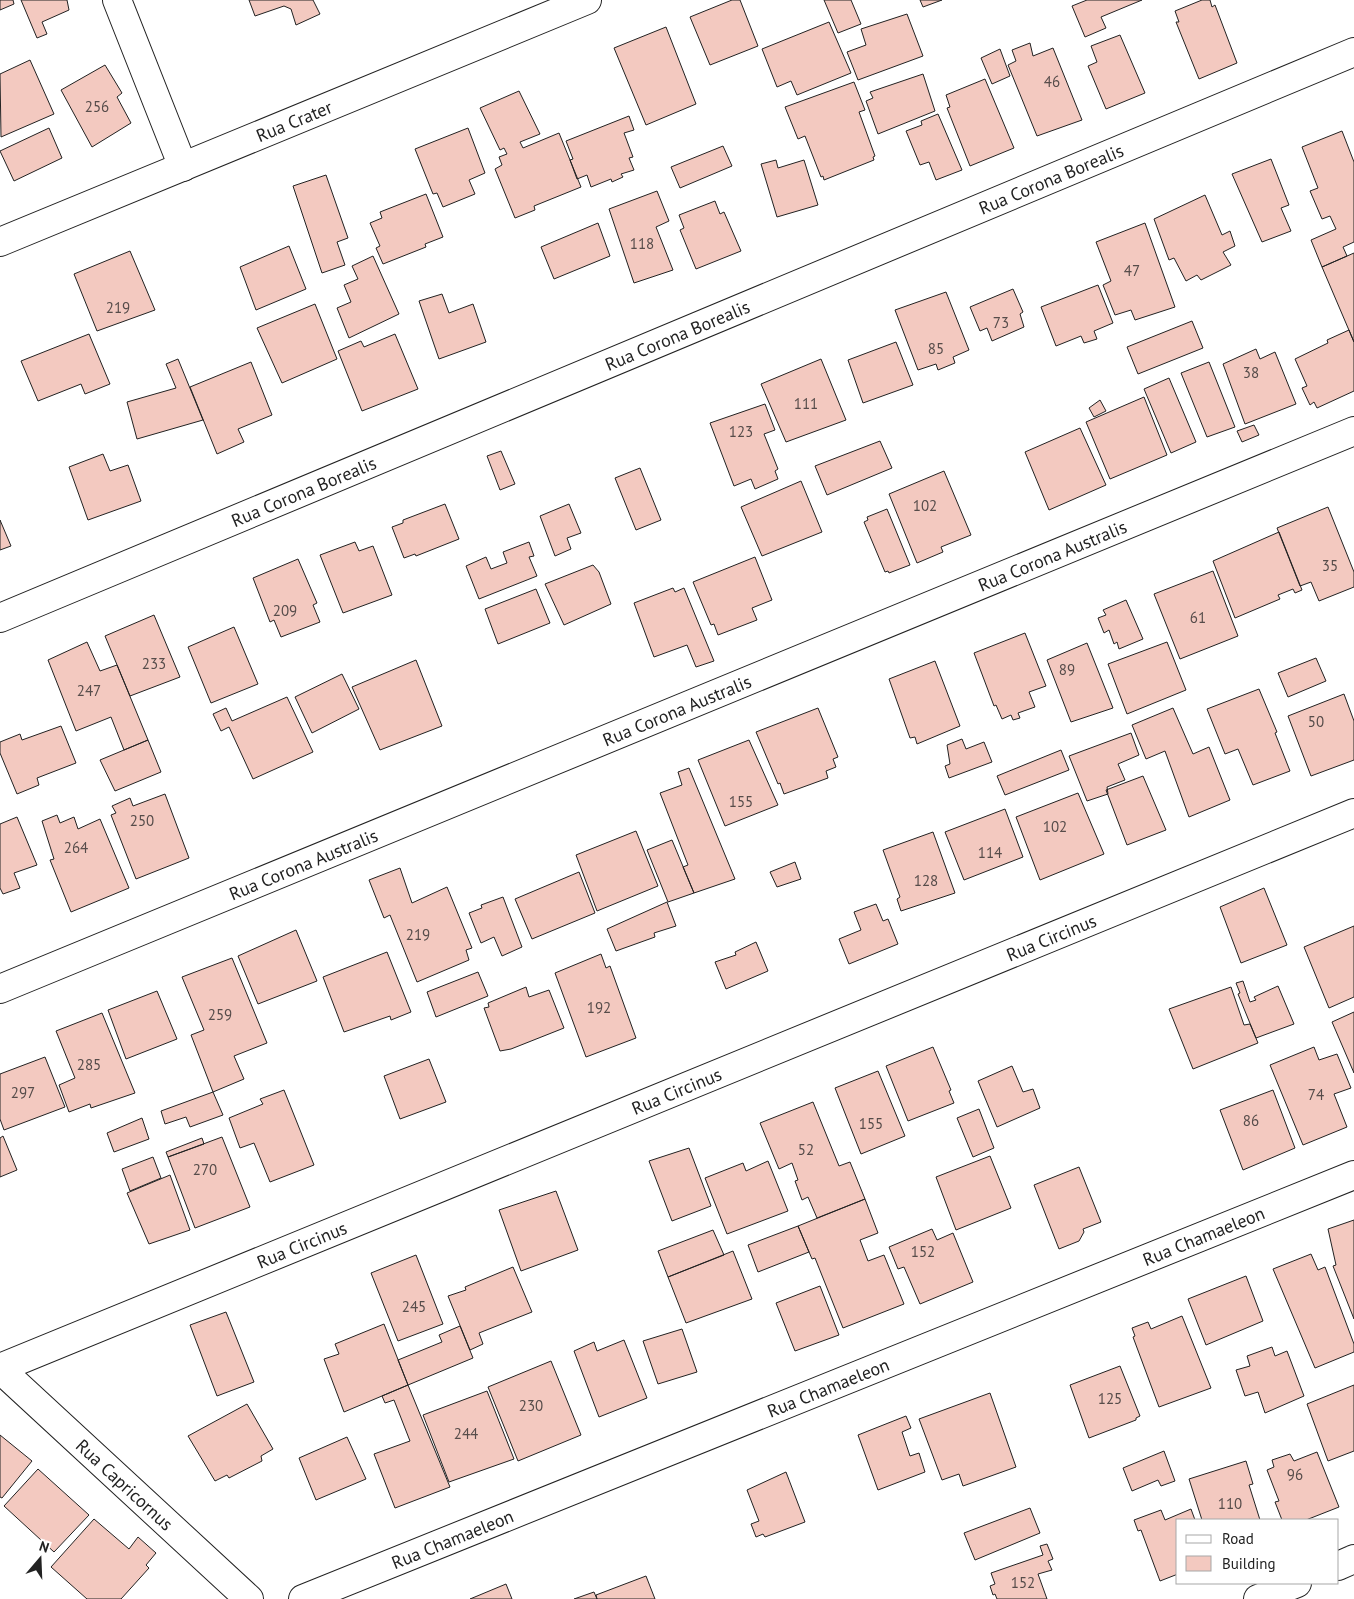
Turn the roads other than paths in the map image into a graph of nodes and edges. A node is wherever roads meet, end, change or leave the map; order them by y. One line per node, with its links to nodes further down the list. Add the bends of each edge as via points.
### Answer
1 (117, 0): 4 (street)
2 (586, 0): 4 (street, Rua Crater)
3 (1354, 52): 7 (street, Rua Corona Borealis)
4 (183, 167): 5 (street, Rua Crater)
5 (0, 242)
6 (1354, 431): 9 (street, Rua Corona Australis)
7 (0, 618)
8 (1354, 813): 11 (street, Rua Circinus)
9 (0, 989)
10 (1354, 1175): 16 (street, Rua Chamaeleon)
11 (0, 1368): 15 (street, Rua Capricornus)
12 (1354, 1559): 13 (street)
13 (1339, 1566)
14 (1295, 1584): 17 (street)
15 (249, 1599)
16 (303, 1599)
17 (1258, 1599)

